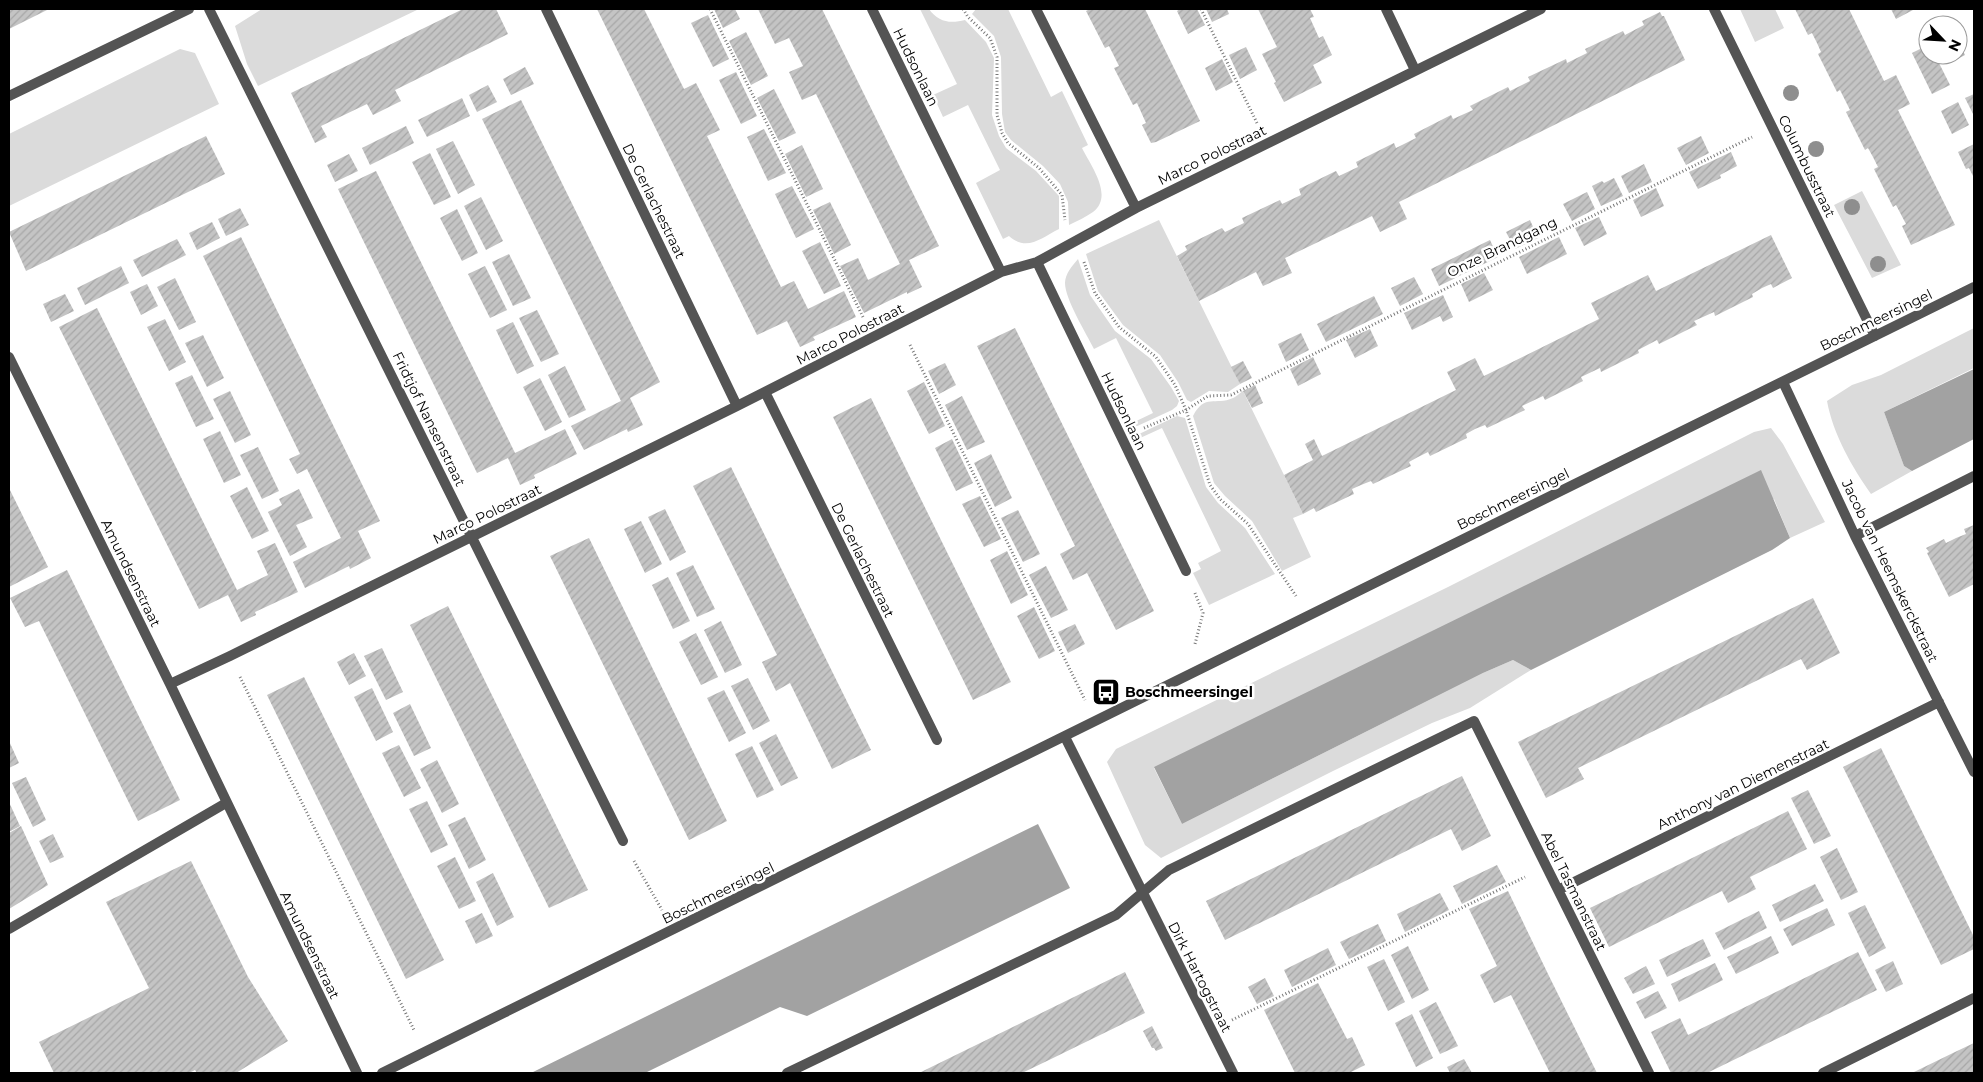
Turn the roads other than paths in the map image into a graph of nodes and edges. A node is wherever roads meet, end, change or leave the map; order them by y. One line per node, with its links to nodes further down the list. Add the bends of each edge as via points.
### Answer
1 (189, 9): 10 (street)
2 (209, 9): 22 (street, Fridtjof Nansenstraat)
3 (546, 9): 19 (street, De Gerlachestraat)
4 (872, 9): 13 (street, Hudsonlaan)
5 (1036, 9): 11 (street)
6 (1386, 9): 9 (street)
7 (1540, 9): 9 (street, Marco Polostraat)
8 (1714, 9): 15 (street, Columbusstraat)
9 (1415, 70): 11 (street, Marco Polostraat)
10 (9, 96)
11 (1136, 208): 12 (street, Marco Polostraat)
12 (1037, 262): 13 (street, Marco Polostraat); 23 (street, Hudsonlaan)
13 (1001, 272): 18 (street, Marco Polostraat)
14 (1974, 287): 15 (street, Boschmeersingel)
15 (1876, 336): 17 (street, Boschmeersingel)
16 (9, 358): 24 (street, Amundsenstraat)
17 (1783, 382): 21 (street, Jacob van Heemskerckstraat); 26 (street, Boschmeersingel)
18 (765, 392): 19 (street, Marco Polostraat); 27 (street, De Gerlachestraat)
19 (737, 406): 22 (street, Marco Polostraat)
20 (1974, 476): 21 (street)
21 (1855, 536): 25 (street, Jacob van Heemskerckstraat)
22 (472, 537): 24 (street, Marco Polostraat); 30 (street, Fridtjof Nansenstraat)
23 (1186, 571)
24 (170, 684): 29 (street, Amundsenstraat)
25 (1939, 702): 28 (street, Jacob van Heemskerckstraat); 31 (street, Anthony van Diemenstraat)
26 (1065, 737): 32 (street); 36 (street, Boschmeersingel)
27 (937, 740)
28 (1974, 772)
29 (226, 803): 33 (street); 35 (street, Amundsenstraat)
30 (623, 841)
31 (1558, 890): 32 (street, Abel Tasmanstraat, via 1474,721 1169,870); 39 (street, Abel Tasmanstraat)
32 (1142, 892): 37 (street, via 1116,915); 38 (street, Dirk Hartogstraat)
33 (9, 929)
34 (1974, 998): 40 (street)
35 (357, 1073)
36 (382, 1073)
37 (787, 1073)
38 (1233, 1073)
39 (1649, 1073)
40 (1823, 1073)

